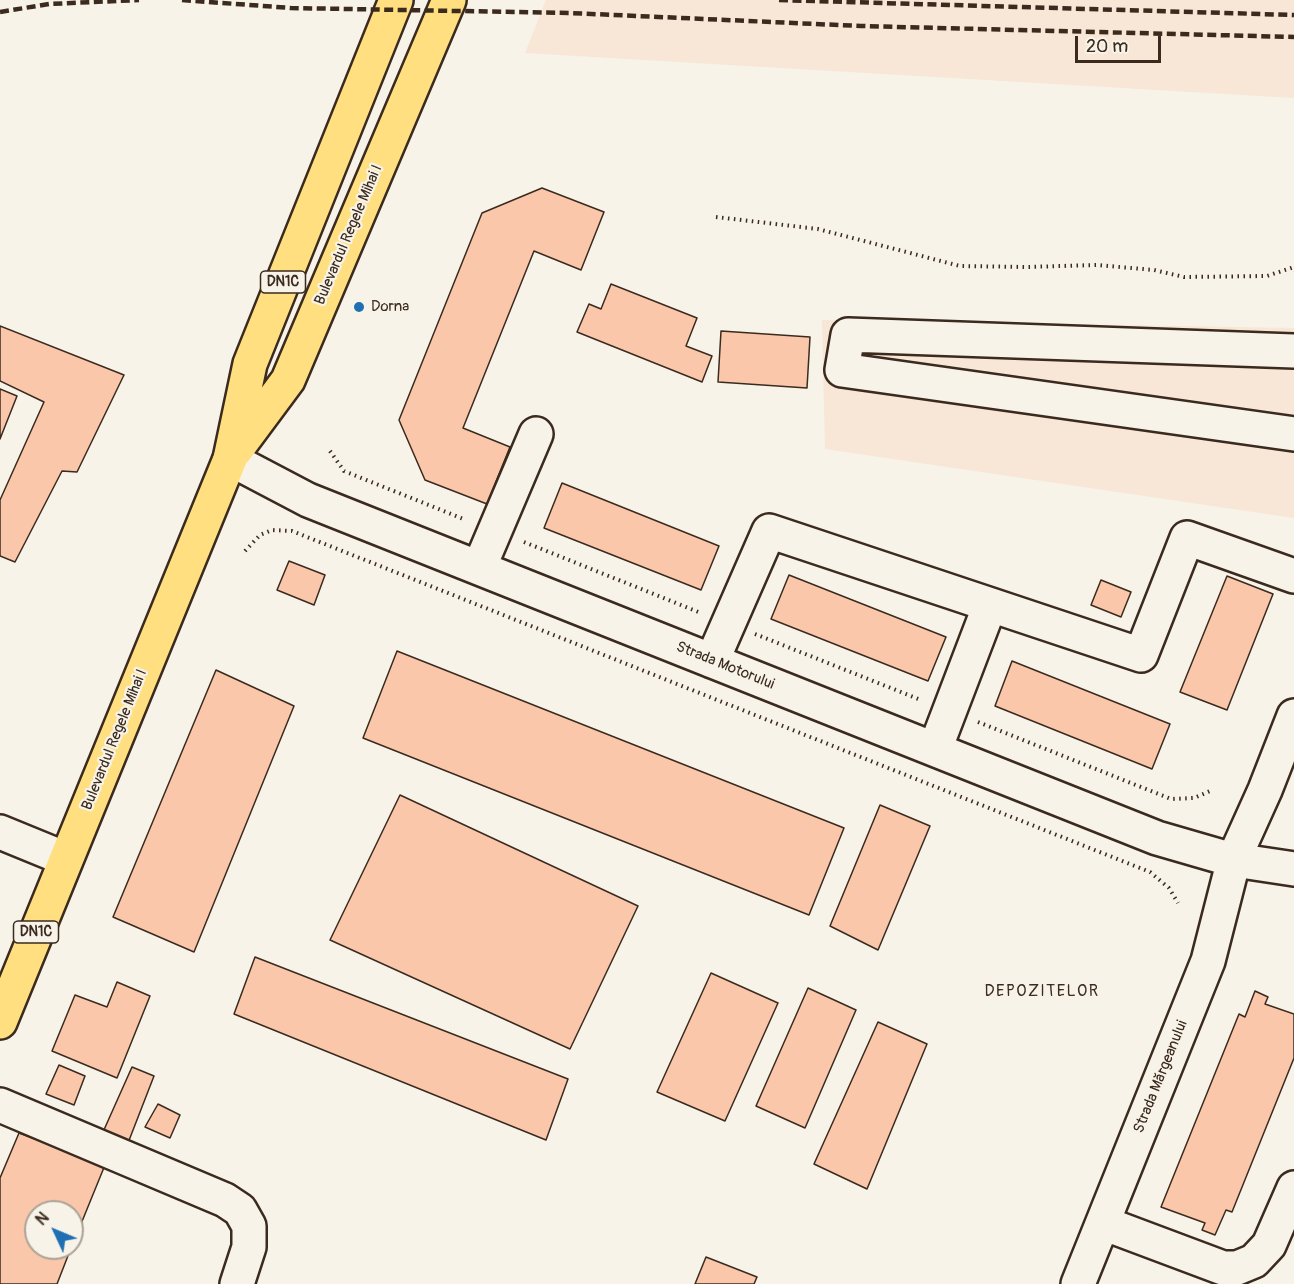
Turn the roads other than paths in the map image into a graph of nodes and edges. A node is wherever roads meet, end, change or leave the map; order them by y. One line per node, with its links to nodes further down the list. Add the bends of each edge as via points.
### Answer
1 (396, 0): 6 (main road, Bulevardul Regele Mihai I / DN1C, via 250,364)
2 (449, 0): 6 (main road, Bulevardul Regele Mihai I / DN1C, via 288,380)
3 (1294, 351): 5 (street, via 848,335 843,370)
4 (536, 434): 7 (street)
5 (1294, 434)
6 (230, 459): 7 (street, Strada Motorului, via 308,500); 14 (main road, Bulevardul Regele Mihai I / DN1C)
7 (479, 568): 10 (street, Strada Motorului)
8 (1294, 576): 9 (street, via 1187,538 1141,655)
9 (990, 605): 10 (street, via 769,531); 12 (street)
10 (712, 661): 12 (street, Strada Motorului)
11 (1294, 716): 15 (street, Strada Mărgeanului)
12 (935, 749): 15 (street, Strada Motorului, via 1157,838)
13 (0, 832): 14 (street)
14 (66, 859): 17 (main road, Bulevardul Regele Mihai I / DN1C)
15 (1234, 860): 16 (street, Strada Motorului); 20 (street, Strada Mărgeanului, via 1208,961)
16 (1294, 869)
17 (2, 1008)
18 (0, 1105): 21 (street, via 225,1200 240,1210 249,1226 249,1247)
19 (1294, 1188): 20 (street, via 1269,1245 1254,1261 1237,1268 1223,1268)
20 (1103, 1223): 22 (street, Strada Mărgeanului)
21 (237, 1284)
22 (1078, 1284)

